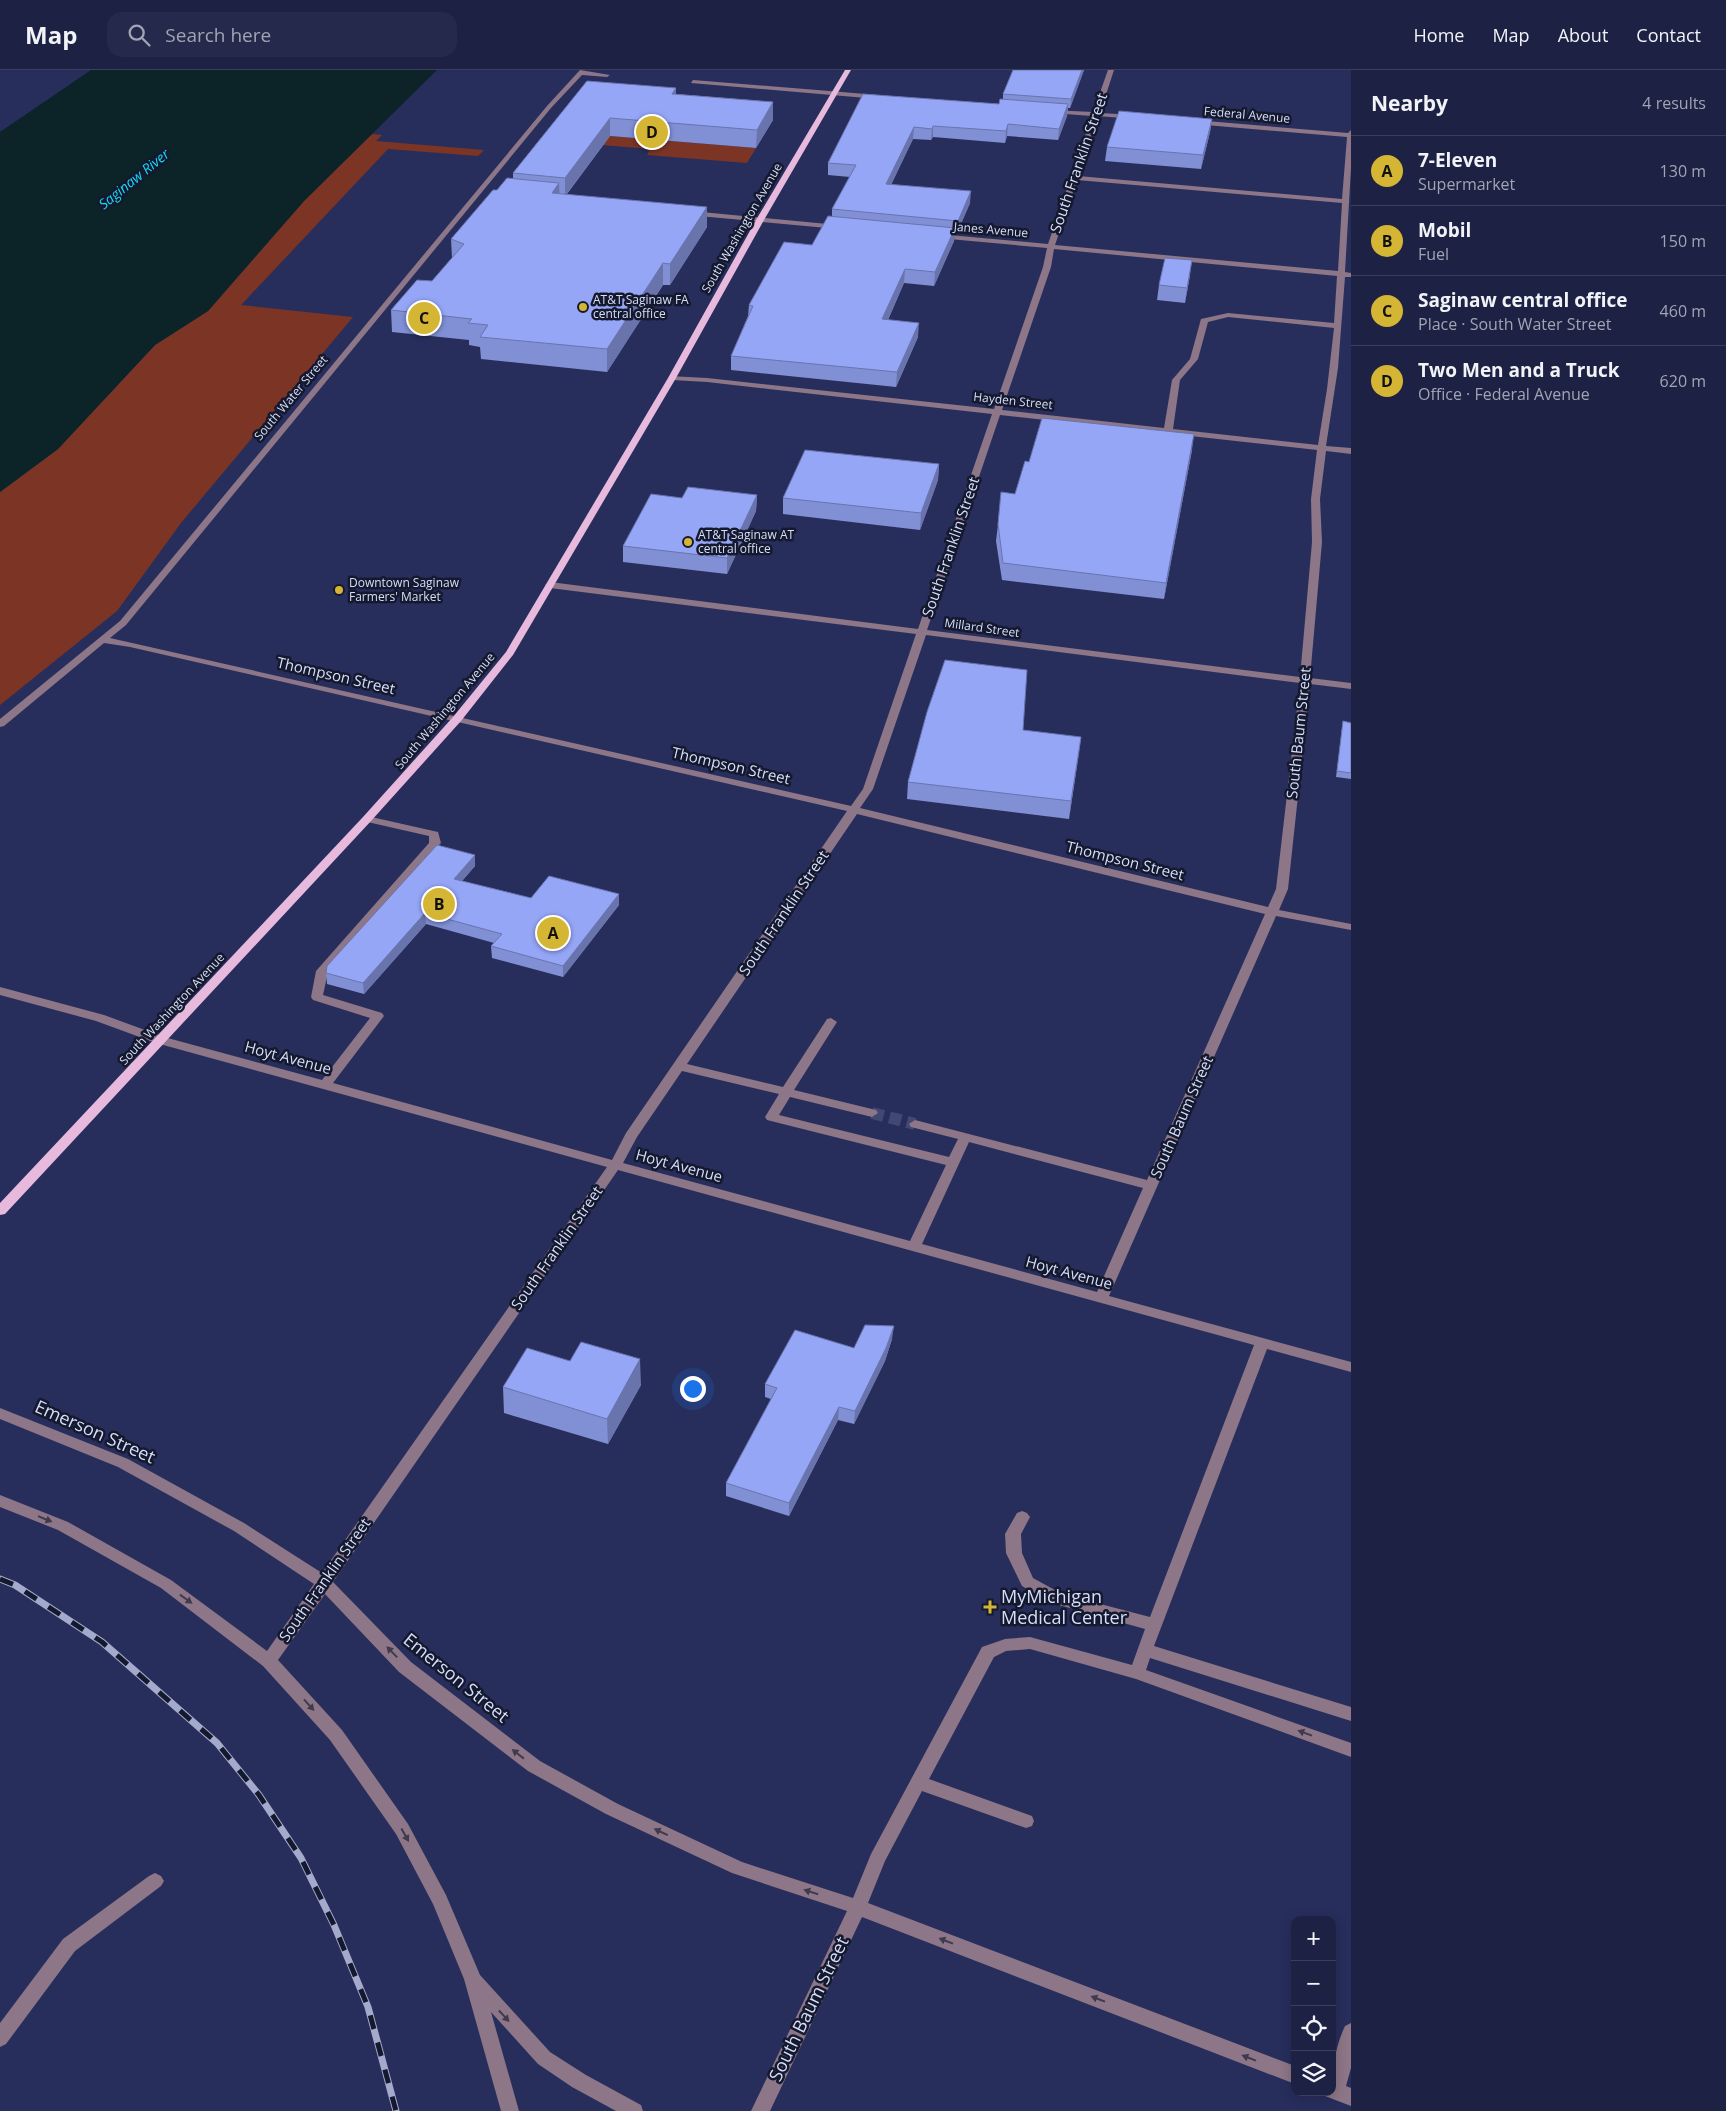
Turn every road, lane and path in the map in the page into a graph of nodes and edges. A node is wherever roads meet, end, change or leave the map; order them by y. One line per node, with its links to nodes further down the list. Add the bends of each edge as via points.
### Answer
1 (848, 70): 6 (main road, South Washington Avenue)
2 (1111, 70): 9 (street, South Franklin Street)
3 (582, 71): 4 (street); 29 (street, South Water Street, via 549,107 484,193 123,623)
4 (607, 75)
5 (693, 82): 6 (street)
6 (834, 93): 7 (street); 16 (main road, South Washington Avenue)
7 (885, 98)
8 (1043, 110): 9 (street)
9 (1096, 114): 10 (street); 13 (street, South Franklin Street)
10 (1144, 118)
11 (1183, 121): 12 (street, Federal Avenue)
12 (1351, 134): 14 (street, South Baum Street)
13 (1074, 178): 14 (street); 19 (street, South Franklin Street)
14 (1345, 201): 20 (street, South Baum Street)
15 (680, 212): 16 (street)
16 (760, 220): 17 (street); 22 (main road, South Washington Avenue)
17 (848, 228)
18 (926, 235): 19 (street, Janes Avenue)
19 (1051, 246): 20 (street, Janes Avenue); 23 (street, South Franklin Street)
20 (1347, 274): 21 (street, South Baum Street)
21 (1338, 326): 24 (street, via 1228,315 1204,321 1194,359 1176,380); 25 (street, South Baum Street, via 1332,395)
22 (672, 378): 23 (street, Hayden Street); 27 (main road, South Washington Avenue)
23 (998, 411): 24 (street, Hayden Street); 28 (street, South Franklin Street)
24 (1168, 431): 25 (street, Hayden Street)
25 (1322, 448): 26 (street, Hayden Street); 30 (street, South Baum Street)
26 (1351, 451)
27 (550, 585): 28 (street, Millard Street); 32 (main road, South Washington Avenue, via 510,652)
28 (922, 632): 30 (street, Millard Street); 34 (street, South Franklin Street, via 868,789)
29 (103, 640): 32 (street, Thompson Street); 33 (street, South Water Street)
30 (1305, 680): 31 (street, Millard Street); 36 (street, South Baum Street, via 1282,889)
31 (1351, 686)
32 (457, 719): 34 (street, Thompson Street); 35 (main road, South Washington Avenue)
33 (0, 724)
34 (855, 810): 36 (street, Thompson Street); 41 (street, South Franklin Street)
35 (367, 819): 40 (main road, South Washington Avenue); 42 (street, via 434,834 435,843 322,971 317,997 378,1016)
36 (1273, 912): 37 (street, Thompson Street); 49 (street, South Baum Street)
37 (1351, 927)
38 (0, 991): 40 (street, Hoyt Avenue, via 100,1018)
39 (832, 1022): 43 (street)
40 (160, 1040): 42 (street, Hoyt Avenue); 50 (main road, South Washington Avenue)
41 (679, 1066): 43 (street); 48 (street, South Franklin Street)
42 (325, 1085): 48 (street, Hoyt Avenue)
43 (785, 1091): 44 (street); 47 (street, via 771,1117)
44 (872, 1114)
45 (915, 1124): 46 (street)
46 (965, 1137): 47 (street); 49 (street)
47 (952, 1162): 51 (street)
48 (614, 1165): 51 (street, Hoyt Avenue); 58 (street, South Franklin Street)
49 (1152, 1186): 52 (street, South Baum Street)
50 (0, 1211)
51 (914, 1247): 52 (street, Hoyt Avenue)
52 (1101, 1299): 53 (street, Hoyt Avenue)
53 (1262, 1343): 54 (street, Hoyt Avenue); 59 (street)
54 (1351, 1367)
55 (0, 1413): 58 (street, Emerson Street, via 123,1463 239,1527)
56 (0, 1501): 61 (street, one-way to 61, via 63,1526 166,1584)
57 (1022, 1517): 59 (street, via 1013,1534 1014,1552 1027,1582 1058,1599)
58 (322, 1582): 61 (street, South Franklin Street); 68 (street, Emerson Street, one-way to 58, via 738,1868 612,1809 534,1766 405,1666)
59 (1154, 1625): 60 (street)
60 (1145, 1650): 62 (street); 63 (street)
61 (269, 1661): 69 (street, one-way to 69, via 336,1735 402,1829 440,1901)
62 (1137, 1672): 64 (street, one-way to 62); 65 (street, South Baum Street, via 1030,1643 1006,1645 988,1652)
63 (1351, 1714)
64 (1351, 1750)
65 (920, 1783): 66 (street); 68 (street, South Baum Street, via 877,1859)
66 (1026, 1821)
67 (155, 1881): 71 (street, via 70,1944)
68 (858, 1907): 72 (street, Emerson Street, one-way to 68); 76 (street, South Baum Street)
69 (473, 1978): 74 (street); 75 (street, one-way to 75, via 544,2058)
70 (1351, 2032): 73 (street)
71 (0, 2038)
72 (1291, 2073)
73 (1340, 2093)
74 (510, 2111)
75 (634, 2111)
76 (760, 2111)

